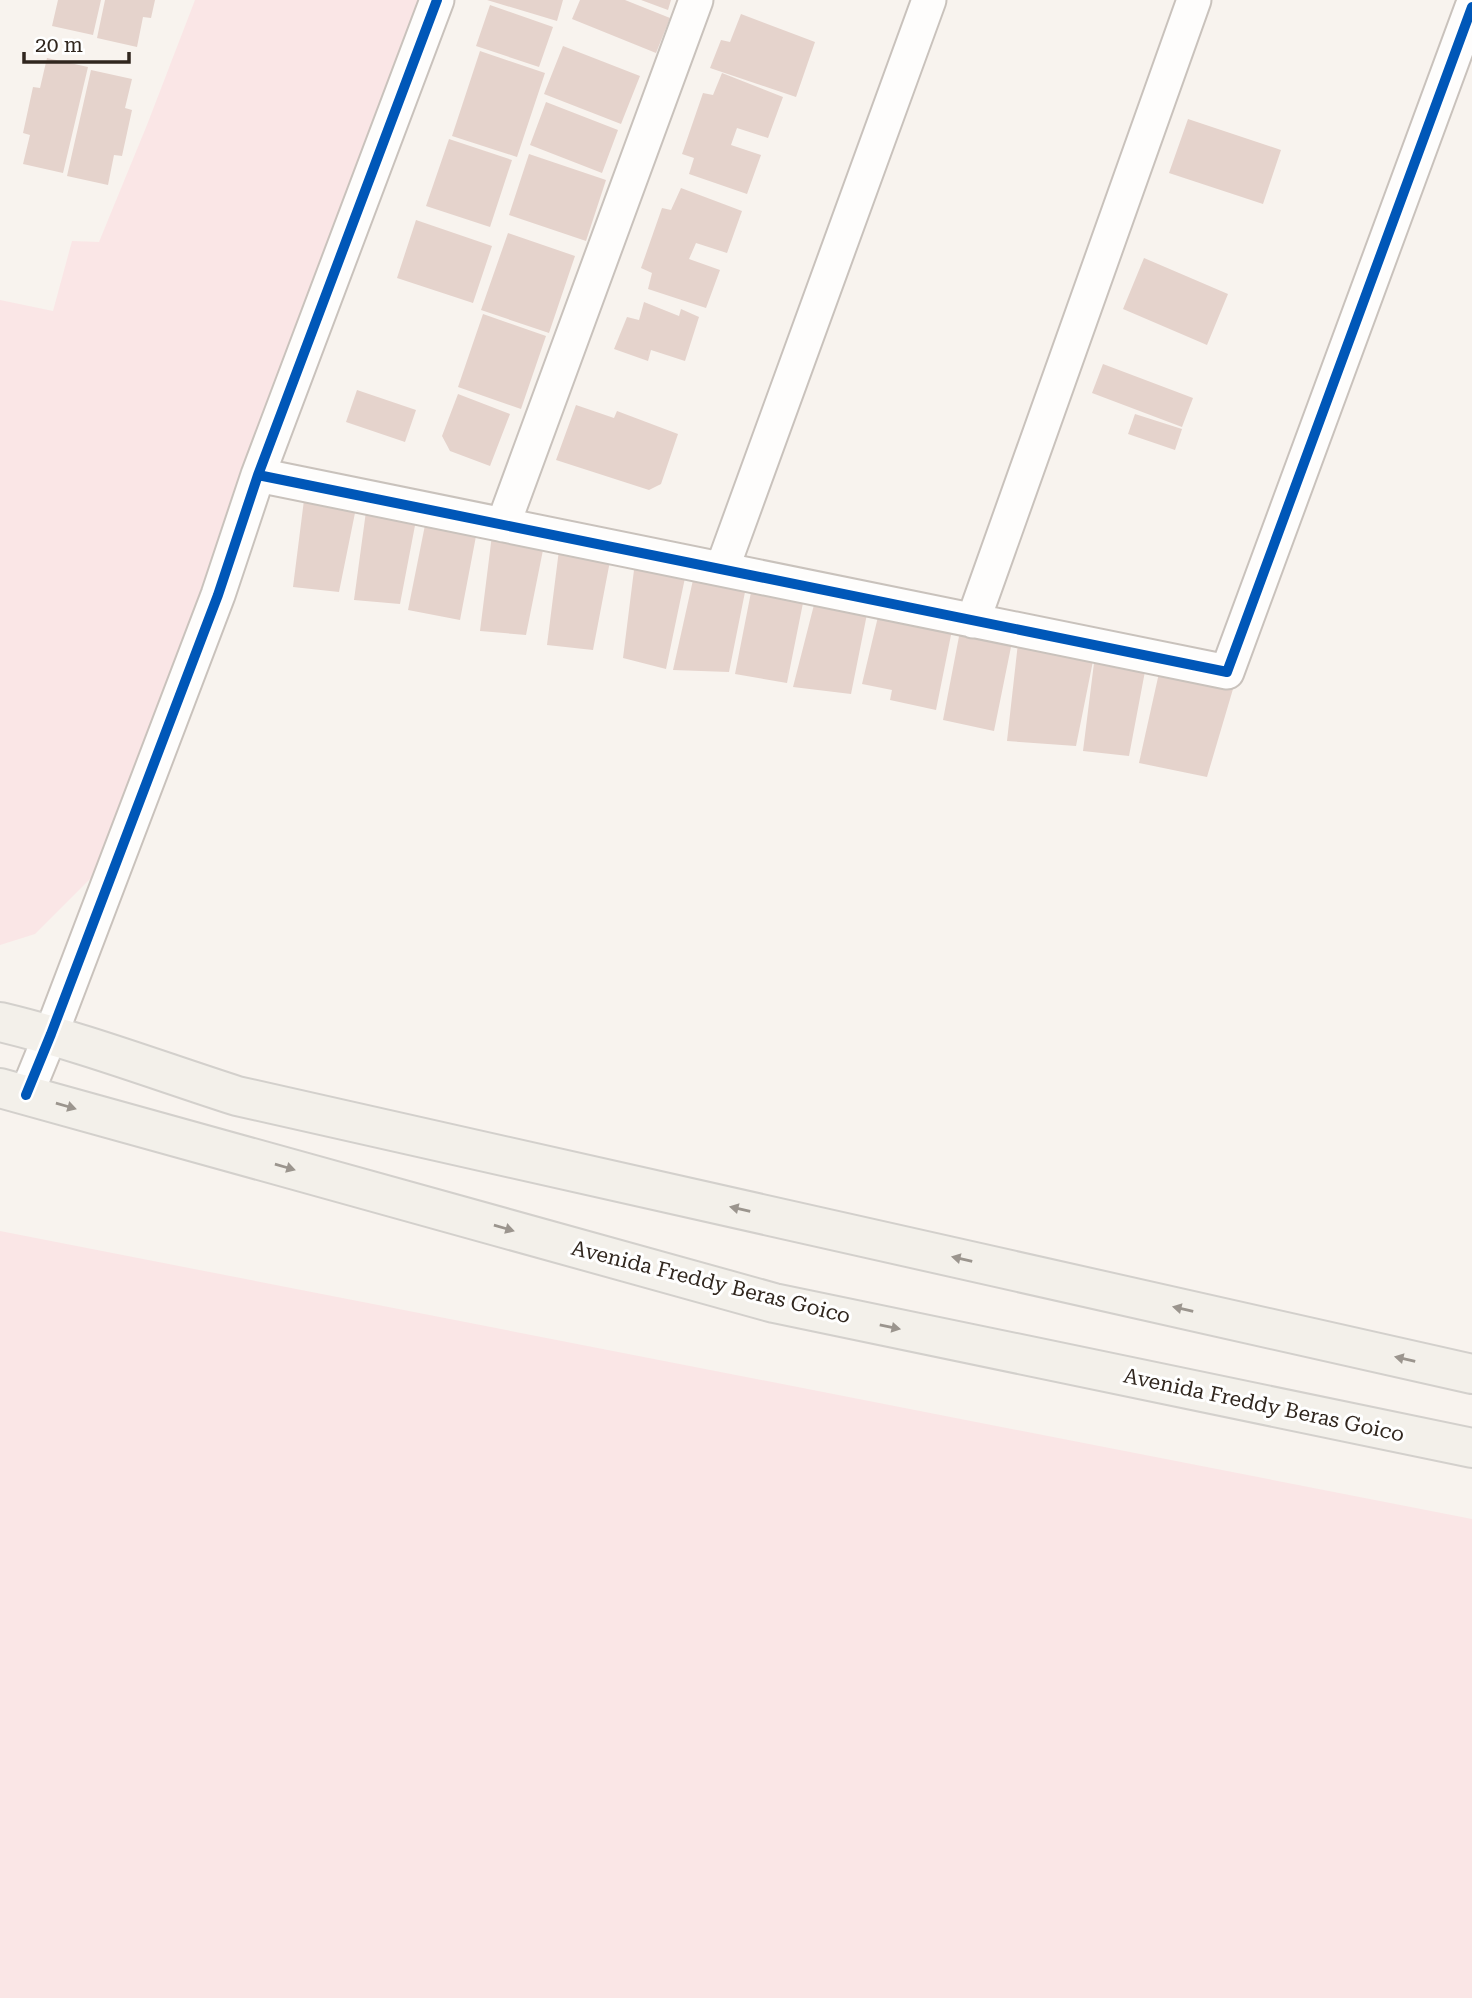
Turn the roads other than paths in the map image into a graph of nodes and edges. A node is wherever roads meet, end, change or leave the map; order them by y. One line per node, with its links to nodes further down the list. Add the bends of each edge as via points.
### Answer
1 (437, 0): 6 (street)
2 (696, 0): 7 (street)
3 (929, 0): 8 (street)
4 (1194, 0): 9 (street)
5 (1472, 7): 9 (street, via 1227,672)
6 (258, 475): 7 (street); 11 (street, via 218,595)
7 (503, 525): 8 (street)
8 (722, 569): 9 (street)
9 (973, 621)
10 (0, 1021): 11 (main road)
11 (51, 1034): 12 (street); 13 (main road, one-way to 11, via 237,1096)
12 (13, 1091): 14 (main road, Avenida Freddy Beras Goico, one-way to 14, via 774,1303)
13 (1472, 1374)
14 (1472, 1448)

